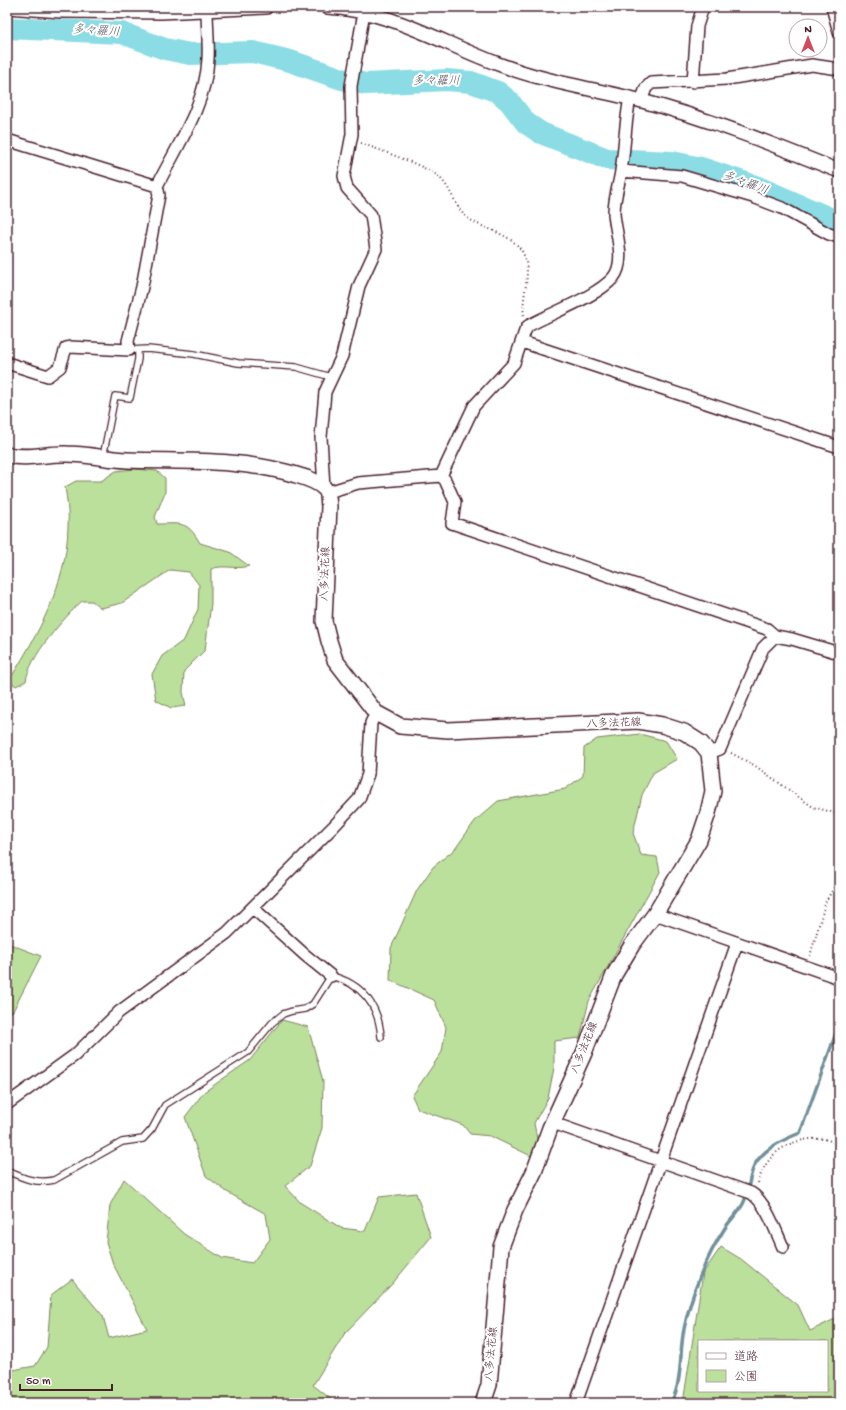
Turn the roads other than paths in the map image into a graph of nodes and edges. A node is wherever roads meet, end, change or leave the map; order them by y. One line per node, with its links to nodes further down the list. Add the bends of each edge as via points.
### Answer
1 (7, 7): 7 (street, via 61,11)
2 (256, 7): 3 (street); 7 (street)
3 (266, 7)
4 (327, 7): 8 (street)
5 (703, 7): 11 (street, via 697,26)
6 (832, 7): 9 (street)
7 (207, 10): 16 (street, via 208,60 202,91 189,127)
8 (364, 12): 12 (street, via 434,36 501,65 544,78); 21 (street, via 351,86 351,143 344,176 347,188 371,215 376,249 359,286 342,356)
9 (839, 32)
10 (839, 69): 11 (street, via 812,65 750,77)
11 (693, 82): 12 (street, via 651,83)
12 (635, 99): 14 (street); 15 (street, via 750,135)
13 (7, 140): 16 (street)
14 (621, 169): 17 (street, via 682,176 746,195 782,208); 18 (street, via 614,213 620,257 614,277 579,301 528,326)
15 (839, 171)
16 (157, 186): 19 (street, via 159,195 142,287 128,341)
17 (839, 237)
18 (522, 342): 22 (street); 25 (street, via 514,363 474,406)
19 (133, 350): 20 (street, via 66,348 60,367 48,376); 21 (lane, via 194,354 238,363 296,367); 24 (lane, via 138,359 130,398 115,396)
20 (7, 363)
21 (331, 377): 26 (street, via 325,392 321,437)
22 (839, 447)
23 (7, 455): 24 (main road, via 28,458 66,453)
24 (103, 457): 26 (main road, via 126,460 207,461 271,468 309,478)
25 (441, 476): 26 (street, via 358,483); 27 (street, via 455,502 452,523 767,629)
26 (326, 490): 29 (main road, 八多法花線, via 324,621 335,660)
27 (775, 636): 28 (street); 30 (street, via 763,648)
28 (839, 653)
29 (376, 713): 30 (main road, 八多法花線, via 400,726 448,730 638,721 684,732); 31 (street, via 371,724 368,774 359,799)
30 (715, 751): 32 (main road, 八多法花線, via 713,790 699,840)
31 (253, 908): 34 (street); 37 (street, via 227,933 119,1012 75,1055)
32 (655, 914): 33 (street); 38 (main road, 八多法花線, via 614,975)
33 (737, 943): 35 (street); 39 (street)
34 (331, 976): 36 (lane, via 351,982 362,990 374,1007); 40 (lane, via 313,1004 283,1014 248,1052 165,1105 152,1129 143,1139 122,1142 54,1180 33,1181)
35 (839, 978)
36 (381, 1037)
37 (7, 1104)
38 (553, 1123): 39 (street); 42 (main road, 八多法花線, via 501,1247 489,1385)
39 (661, 1160): 41 (street, via 751,1193); 43 (street)
40 (7, 1171)
41 (783, 1247)
42 (483, 1403)
43 (576, 1403)

